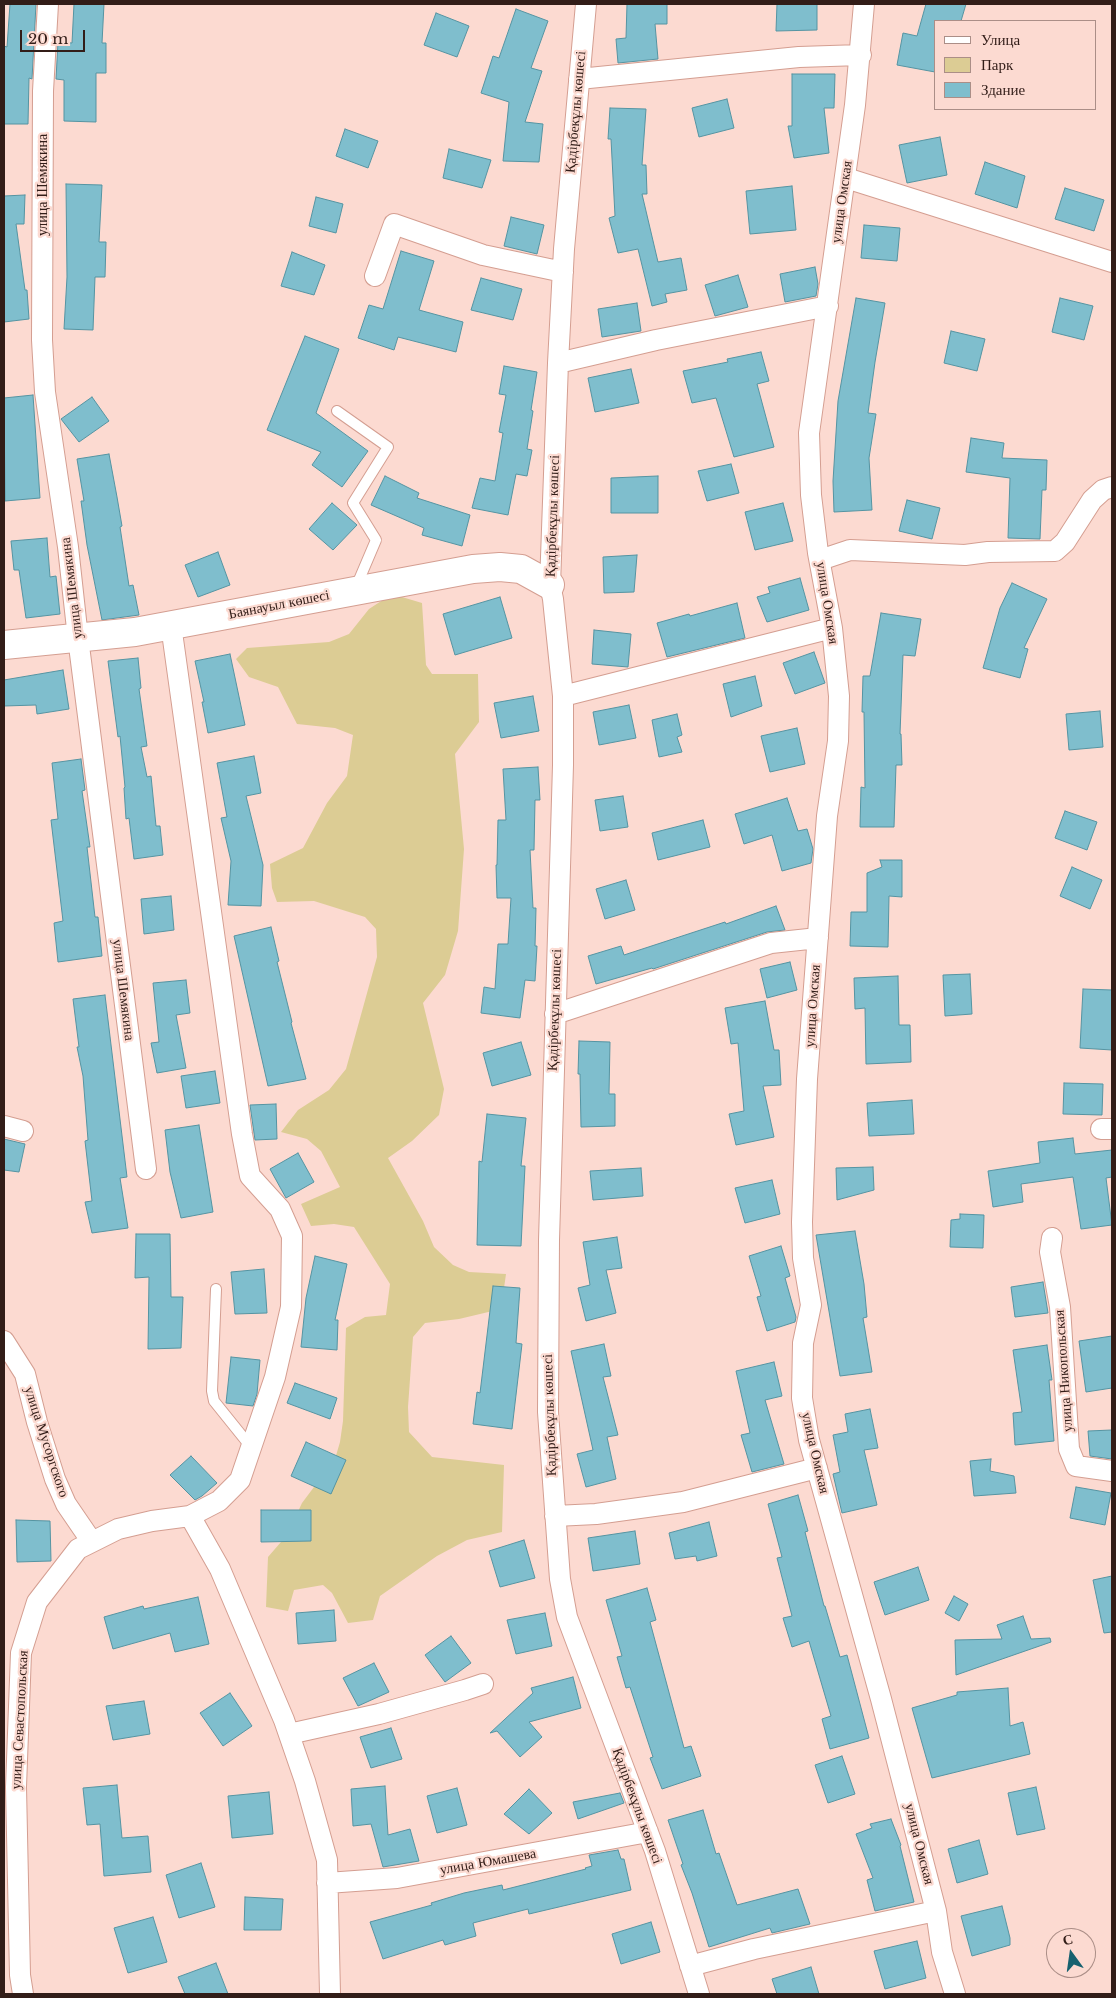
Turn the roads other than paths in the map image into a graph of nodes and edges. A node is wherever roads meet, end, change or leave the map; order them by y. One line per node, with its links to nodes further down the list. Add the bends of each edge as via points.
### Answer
1 (48, 4): 19 (street, улица Шемякина, via 42,340 45,392)
2 (586, 4): 5 (street, Қадірбекұлы көшесі)
3 (864, 4): 4 (street, улица Омская)
4 (860, 55): 5 (street, via 799,57); 6 (street, улица Омская)
5 (579, 79): 8 (street, Қадірбекұлы көшесі)
6 (846, 178): 7 (street); 10 (street, улица Омская)
7 (1112, 262)
8 (563, 272): 9 (street, via 483,255 394,224); 11 (street, Қадірбекұлы көшесі)
9 (375, 276)
10 (828, 306): 11 (street); 14 (street, улица Омская, via 809,433 811,495)
11 (558, 363): 15 (street, Қадірбекұлы көшесі)
12 (336, 411): 16 (lane, via 388,448 354,502 376,540)
13 (1112, 487): 14 (street, via 1092,500 1065,542 1055,551 964,555 850,550)
14 (820, 560): 18 (street, улица Омская)
15 (550, 585): 16 (street, Баянауыл көшесі, via 521,569 500,567); 21 (street, Қадірбекұлы көшесі)
16 (355, 590): 17 (street, Баянауыл көшесі)
17 (171, 625): 19 (street, Баянауыл көшесі); 28 (street, улица Севастопольская, via 250,1176 280,1209 292,1236 290,1307 275,1377)
18 (832, 628): 21 (street); 22 (street, улица Омская, via 839,696 838,741 827,816)
19 (78, 638): 20 (street, Баянауыл көшесі); 24 (street, улица Шемякина)
20 (4, 645)
21 (563, 696): 23 (street, Қадірбекұлы көшесі)
22 (818, 938): 23 (street, via 771,943); 29 (street, улица Омская, via 807,1079 802,1222 803,1258 811,1305 803,1343 802,1398)
23 (555, 1014): 32 (street, Қадірбекұлы көшесі, via 548,1240 548,1412)
24 (146, 1169)
25 (1052, 1238): 30 (street, улица Никопольская, via 1050,1252 1060,1307 1070,1449 1076,1466)
26 (216, 1289): 28 (lane, via 214,1402)
27 (4, 1341): 33 (street, улица Мусоргского, via 25,1374 55,1479 66,1504)
28 (251, 1447): 31 (street, улица Севастопольская, via 240,1480 219,1501)
29 (817, 1468): 32 (street, via 683,1502); 38 (street, улица Омская)
30 (1112, 1471)
31 (190, 1516): 33 (street, улица Севастопольская, via 118,1529); 35 (street, via 220,1569)
32 (555, 1516): 36 (street, Қадірбекұлы көшесі, via 567,1617)
33 (92, 1542): 40 (street, улица Севастопольская, via 78,1549 37,1602 21,1653 16,1787)
34 (482, 1684): 35 (street, via 379,1714)
35 (289, 1734): 37 (street, via 327,1860)
36 (648, 1832): 37 (street, улица Юмашева, via 397,1878); 39 (street, Қадірбекұлы көшесі)
37 (327, 1883): 41 (street)
38 (936, 1911): 39 (street, via 754,1949); 43 (street, улица Омская, via 942,1952)
39 (690, 1966): 42 (street, Қадірбекұлы көшесі)
40 (23, 1994)
41 (330, 1994)
42 (699, 1994)
43 (955, 1994)

